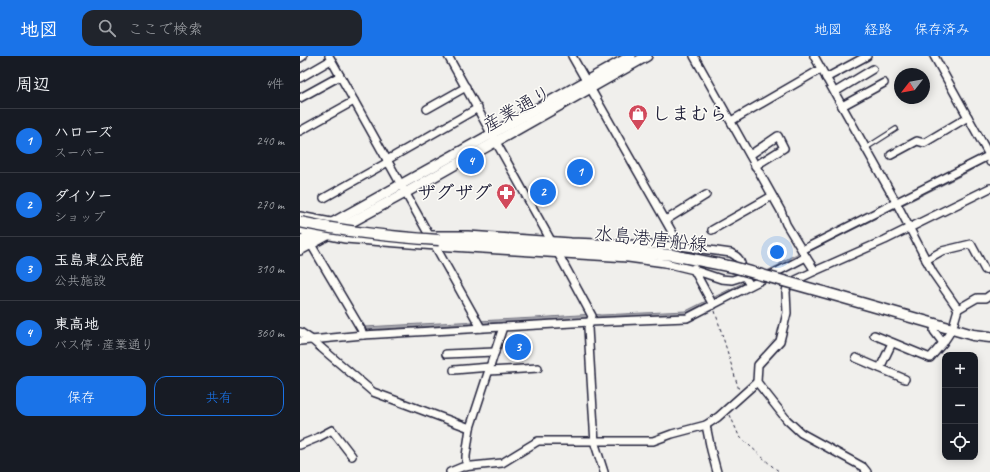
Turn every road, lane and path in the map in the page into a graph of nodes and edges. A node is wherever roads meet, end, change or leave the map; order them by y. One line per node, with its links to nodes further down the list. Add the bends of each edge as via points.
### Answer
1 (303, 56): 10 (street)
2 (448, 56): 19 (street)
3 (572, 56): 18 (street)
4 (631, 56): 18 (street, 産業通り)
5 (646, 56): 18 (street, 産業通り)
6 (694, 56): 27 (street)
7 (814, 56): 12 (street)
8 (866, 56): 16 (street)
9 (934, 56): 26 (street)
10 (300, 58)
11 (330, 58): 14 (street); 15 (street)
12 (821, 69): 16 (street); 27 (street)
13 (873, 69): 20 (street)
14 (340, 76): 21 (street); 22 (street)
15 (300, 78)
16 (826, 78): 20 (street)
17 (884, 83): 23 (street)
18 (588, 85): 30 (street, 産業通り); 44 (street)
19 (466, 87): 24 (street); 25 (street)
20 (834, 92): 23 (street)
21 (300, 98)
22 (354, 101): 29 (street); 35 (street)
23 (842, 106): 31 (street)
24 (478, 108): 30 (street); 35 (street)
25 (427, 109)
26 (968, 117): 33 (street, via 924,143 917,141); 34 (street)
27 (731, 121): 32 (street)
28 (896, 129): 31 (lane)
29 (300, 132)
30 (494, 137): 37 (street, 産業通り); 54 (street)
31 (866, 148): 42 (street)
32 (750, 155): 36 (street); 36 (street, via 778,136 784,148)
33 (891, 155)
34 (990, 157): 42 (street)
35 (388, 161): 37 (street); 41 (street)
36 (755, 166): 40 (street)
37 (403, 188): 45 (street, 産業通り); 46 (street, 産業通り); 51 (street)
38 (990, 188): 47 (street)
39 (706, 195): 44 (street)
40 (772, 196): 48 (street); 56 (street)
41 (324, 198)
42 (896, 202): 47 (street); 56 (street)
43 (300, 216): 45 (street)
44 (666, 220): 53 (street)
45 (332, 222): 46 (street); 49 (street, 産業通り)
46 (346, 226): 50 (street, 産業通り); 51 (street, via 364,230)
47 (909, 228): 58 (street); 61 (street)
48 (712, 230)
49 (304, 233): 50 (street, 産業通り); 52 (main road, 水島港唐船線, bridge, via 323,227); 55 (street, 産業通り); 74 (street)
50 (326, 235): 52 (street, via 345,239)
51 (429, 235): 52 (street); 54 (street, via 468,235)
52 (437, 243): 54 (main road, 水島港唐船線); 71 (street)
53 (680, 246): 54 (street); 62 (street, via 697,251 731,253 737,256)
54 (555, 247): 59 (street); 67 (street, via 592,316); 69 (main road, 水島港唐船線, bridge, via 697,259)
55 (300, 250)
56 (802, 250): 57 (street)
57 (806, 257): 61 (street); 63 (street)
58 (926, 260): 60 (street, via 942,251 971,244); 66 (street)
59 (694, 267): 62 (street, via 732,280); 65 (street)
60 (985, 270)
61 (815, 271): 89 (street, via 787,287 786,313 780,340 758,364)
62 (745, 276): 63 (street)
63 (750, 285): 65 (street)
64 (990, 295): 66 (street, via 986,298 977,298)
65 (713, 304): 67 (street, via 687,318); 90 (path)
66 (958, 309): 68 (street)
67 (590, 322): 70 (street); 94 (street, via 588,328)
68 (954, 323)
69 (935, 324): 76 (main road, 水島港唐船線); 80 (street, via 934,331)
70 (503, 327): 71 (street); 81 (street)
71 (481, 328): 74 (street)
72 (300, 332): 77 (street)
73 (949, 334): 80 (street)
74 (363, 335): 77 (street)
75 (874, 335): 79 (street)
76 (990, 337)
77 (312, 340): 78 (street); 93 (street, via 373,392)
78 (300, 341)
79 (892, 343): 80 (street, via 930,358); 85 (street)
80 (943, 343)
81 (495, 352): 82 (street); 86 (street)
82 (446, 354)
83 (856, 358): 85 (street)
84 (538, 368): 86 (street)
85 (880, 368): 88 (street)
86 (489, 369): 87 (street); 93 (street)
87 (454, 370)
88 (905, 379)
89 (757, 382): 90 (street); 102 (street, via 787,420 801,433 864,467)
90 (741, 396): 91 (street)
91 (727, 409): 92 (street); 101 (path, via 739,436)
92 (706, 425): 94 (street, via 653,441); 100 (street)
93 (470, 428): 97 (street)
94 (595, 441): 97 (street, via 538,441 502,463); 99 (street)
95 (300, 445): 96 (street, via 332,430)
96 (352, 456)
97 (466, 467): 98 (street)
98 (450, 472)
99 (604, 472)
100 (717, 472)
101 (780, 472)
102 (866, 472)

